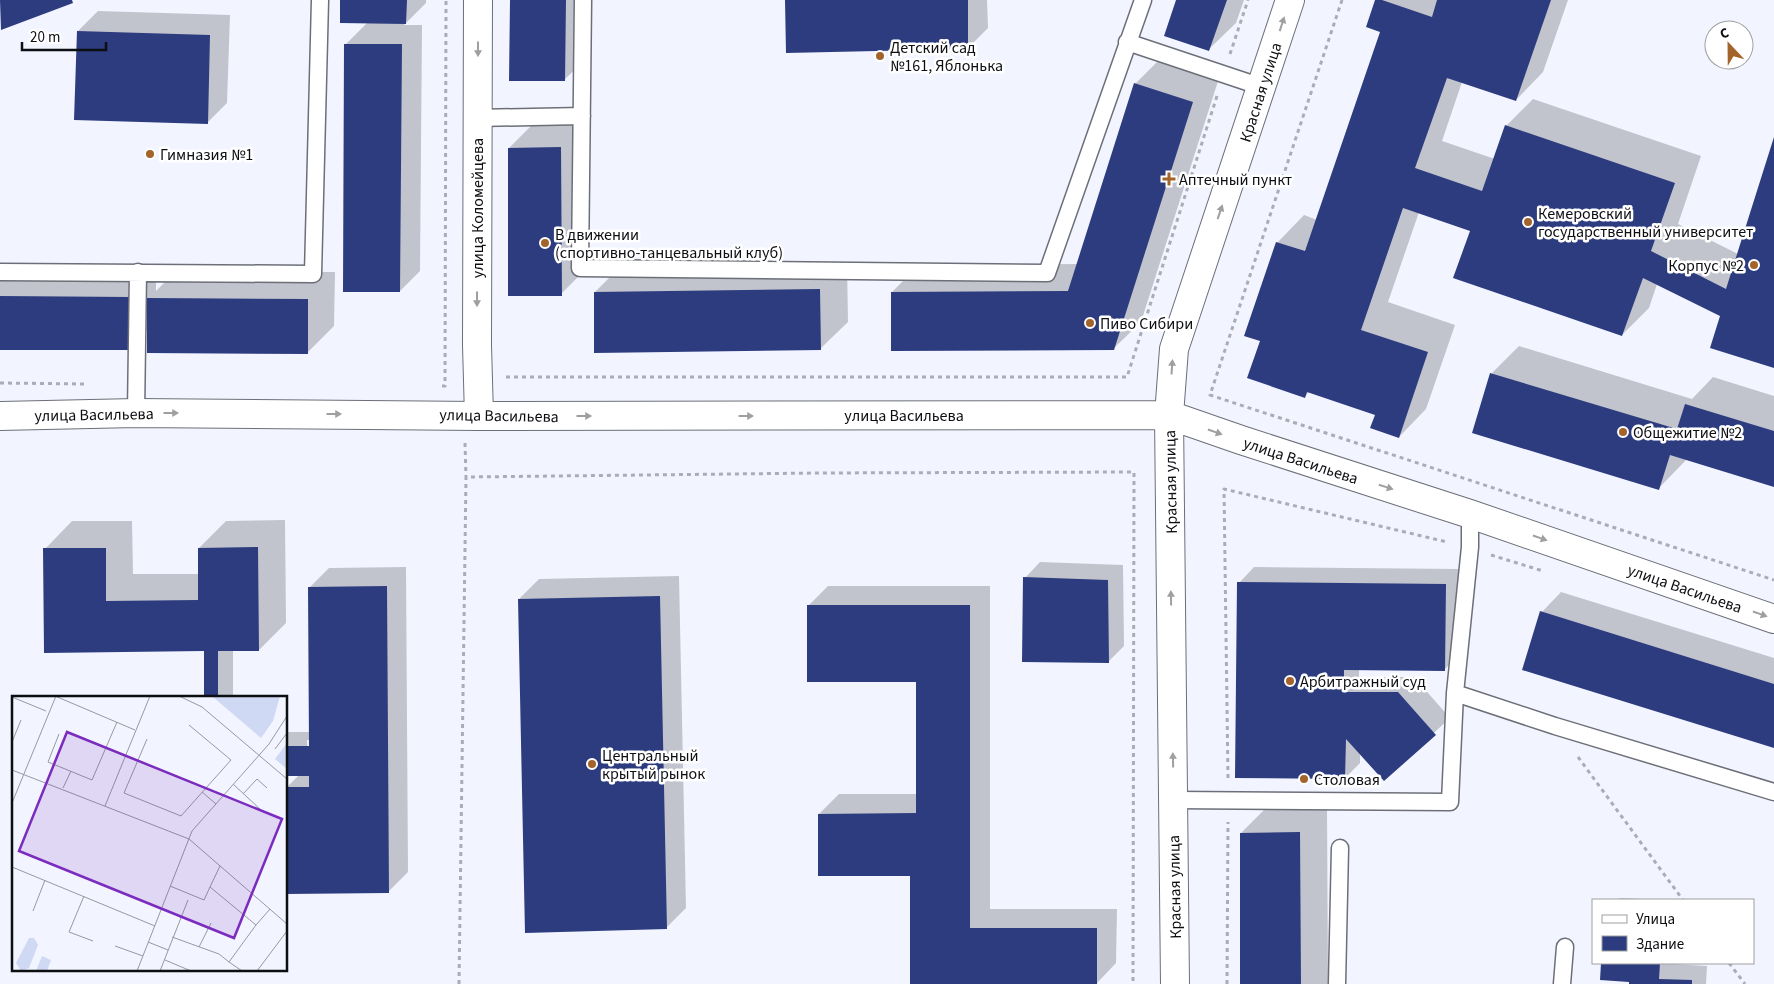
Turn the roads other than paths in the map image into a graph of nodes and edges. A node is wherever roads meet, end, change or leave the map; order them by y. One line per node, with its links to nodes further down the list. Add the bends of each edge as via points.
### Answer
1 (320, 0): 11 (lane, via 313,274)
2 (478, 0): 9 (street, улица Коломейцева, one-way to 9)
3 (583, 0): 8 (lane)
4 (1143, 0): 6 (lane)
5 (1290, 0): 7 (street, Красная улица, one-way to 5)
6 (1127, 42): 7 (lane); 8 (lane, via 1047,273 580,268)
7 (1262, 87): 13 (street, Красная улица, one-way to 7, via 1174,349)
8 (582, 116): 9 (lane)
9 (478, 118): 15 (street, улица Коломейцева, one-way to 15)
10 (0, 272): 11 (lane)
11 (138, 272): 12 (lane)
12 (136, 413): 14 (street, улица Васильева); 15 (street, улица Васильева, one-way to 15)
13 (1169, 415): 15 (street, улица Васильева, one-way to 13); 16 (street, улица Васильева, one-way to 16); 20 (street, Красная улица, one-way to 13)
14 (0, 416)
15 (479, 416)
16 (1470, 514): 17 (street, улица Васильева, one-way to 17); 18 (lane, via 1470,547)
17 (1774, 619)
18 (1456, 693): 19 (lane); 20 (lane, via 1450,802)
19 (1774, 792)
20 (1173, 800): 23 (street, Красная улица)
21 (1340, 848): 24 (lane)
22 (1565, 947): 25 (lane)
23 (1175, 984)
24 (1337, 984)
25 (1562, 984)

